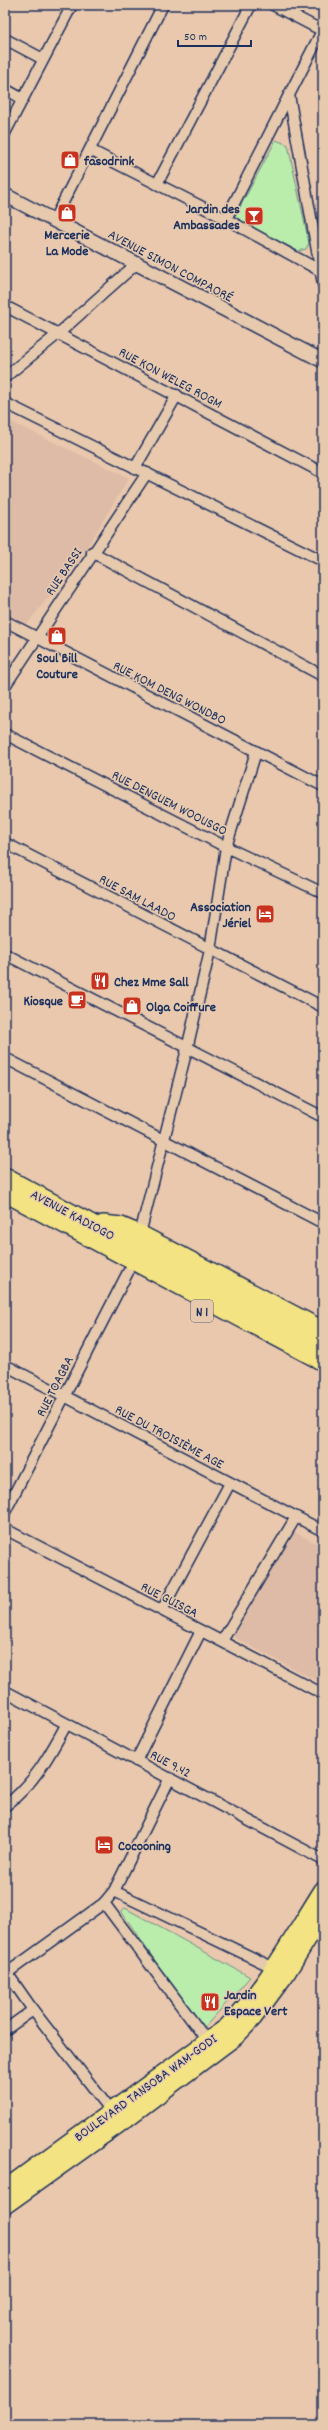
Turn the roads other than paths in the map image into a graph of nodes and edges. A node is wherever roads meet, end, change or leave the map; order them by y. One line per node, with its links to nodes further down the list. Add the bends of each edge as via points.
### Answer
1 (72, 5): 7 (street)
2 (163, 5): 12 (street)
3 (251, 5): 13 (street)
4 (273, 5): 5 (street)
5 (322, 31): 9 (street)
6 (5, 39): 7 (street)
7 (43, 58): 10 (street)
8 (5, 89): 10 (street)
9 (289, 95): 15 (street); 18 (street)
10 (21, 98): 11 (street)
11 (5, 133)
12 (90, 150): 13 (street); 16 (street)
13 (157, 184): 15 (street)
14 (5, 196): 16 (street, AVENUE SIMON COMPAORÉ)
15 (226, 219): 18 (street)
16 (54, 220): 17 (street, AVENUE SIMON COMPAORÉ)
17 (136, 265): 21 (street); 22 (street, AVENUE SIMON COMPAORÉ)
18 (319, 270): 19 (street)
19 (323, 284)
20 (5, 306): 21 (street, RUE KON WELEG ROGM)
21 (58, 334): 23 (street); 24 (street, RUE KON WELEG ROGM)
22 (323, 361)
23 (5, 377)
24 (177, 395): 26 (street); 27 (street, RUE KON WELEG ROGM)
25 (5, 403): 26 (street)
26 (135, 468): 28 (street)
27 (323, 472)
28 (147, 473): 29 (street, RUE BASSI); 30 (street)
29 (92, 552): 32 (street, RUE BASSI); 33 (street)
30 (323, 561)
31 (5, 621): 32 (street, RUE KOM DENG WONDBO)
32 (36, 638): 34 (street, RUE BASSI); 36 (street, RUE KOM DENG WONDBO)
33 (323, 676)
34 (5, 686)
35 (5, 734): 39 (street, RUE DENGUEM WOOUSGO)
36 (256, 752): 37 (street, RUE KOM DENG WONDBO); 39 (street, RUE TOAGBA)
37 (323, 786)
38 (5, 842): 41 (street, RUE SAM LAADO)
39 (226, 847): 40 (street, RUE DENGUEM WOOUSGO); 41 (street, RUE TOAGBA)
40 (323, 893)
41 (210, 950): 43 (street, RUE SAM LAADO); 44 (street, RUE TOAGBA)
42 (5, 954): 44 (street)
43 (323, 1008)
44 (187, 1049): 46 (street); 47 (street, RUE TOAGBA)
45 (5, 1058): 47 (street)
46 (323, 1117)
47 (164, 1141): 50 (street); 52 (street, RUE TOAGBA)
48 (5, 1178): 51 (main road, AVENUE KADIOGO / N 1)
49 (5, 1193): 51 (main road, AVENUE KADIOGO / N 1)
50 (323, 1223)
51 (91, 1231): 52 (main road, AVENUE KADIOGO / N 1); 52 (main road, N 1, via 121,1226)
52 (136, 1255): 53 (main road, N 1); 54 (main road, N 1); 55 (main road, N 1); 57 (main road, N 1); 58 (street, RUE TOAGBA)
53 (323, 1330)
54 (323, 1348)
55 (323, 1362)
56 (5, 1365): 58 (street, RUE DU TROISIÈME AGE)
57 (323, 1374)
58 (64, 1396): 59 (street, RUE DU TROISIÈME AGE); 60 (street, RUE TOAGBA)
59 (230, 1483): 61 (street, RUE DU TROISIÈME AGE); 64 (street)
60 (5, 1512)
61 (296, 1517): 63 (street, RUE DU TROISIÈME AGE); 66 (street)
62 (5, 1529): 64 (street, RUE GUISGA)
63 (323, 1532)
64 (162, 1610): 65 (street, RUE GUISGA)
65 (201, 1630): 66 (street, RUE GUISGA); 70 (street)
66 (222, 1641): 68 (street, RUE GUISGA)
67 (5, 1691): 69 (street, RUE 9.42)
68 (323, 1694)
69 (66, 1725): 70 (street, RUE 9.42); 72 (street, via 32,1783)
70 (136, 1761): 71 (street, RUE 9.42)
71 (170, 1778): 73 (street, RUE 9.42); 75 (street)
72 (5, 1806)
73 (323, 1860)
74 (323, 1890): 78 (main road, BOULEVARD TANSOBA WAM-GODI)
75 (114, 1891): 76 (street); 78 (street)
76 (104, 1903): 79 (street); 82 (street)
77 (323, 1914): 85 (main road, BOULEVARD TANSOBA WAM-GODI, via 268,1999 236,2036)
78 (274, 1968): 82 (main road, BOULEVARD TANSOBA WAM-GODI, via 244,2010)
79 (6, 1971): 80 (street)
80 (33, 2010): 81 (street); 83 (street)
81 (5, 2030)
82 (208, 2042): 83 (main road, BOULEVARD TANSOBA WAM-GODI)
83 (112, 2112): 84 (main road, BOULEVARD TANSOBA WAM-GODI)
84 (5, 2189)
85 (5, 2205)

